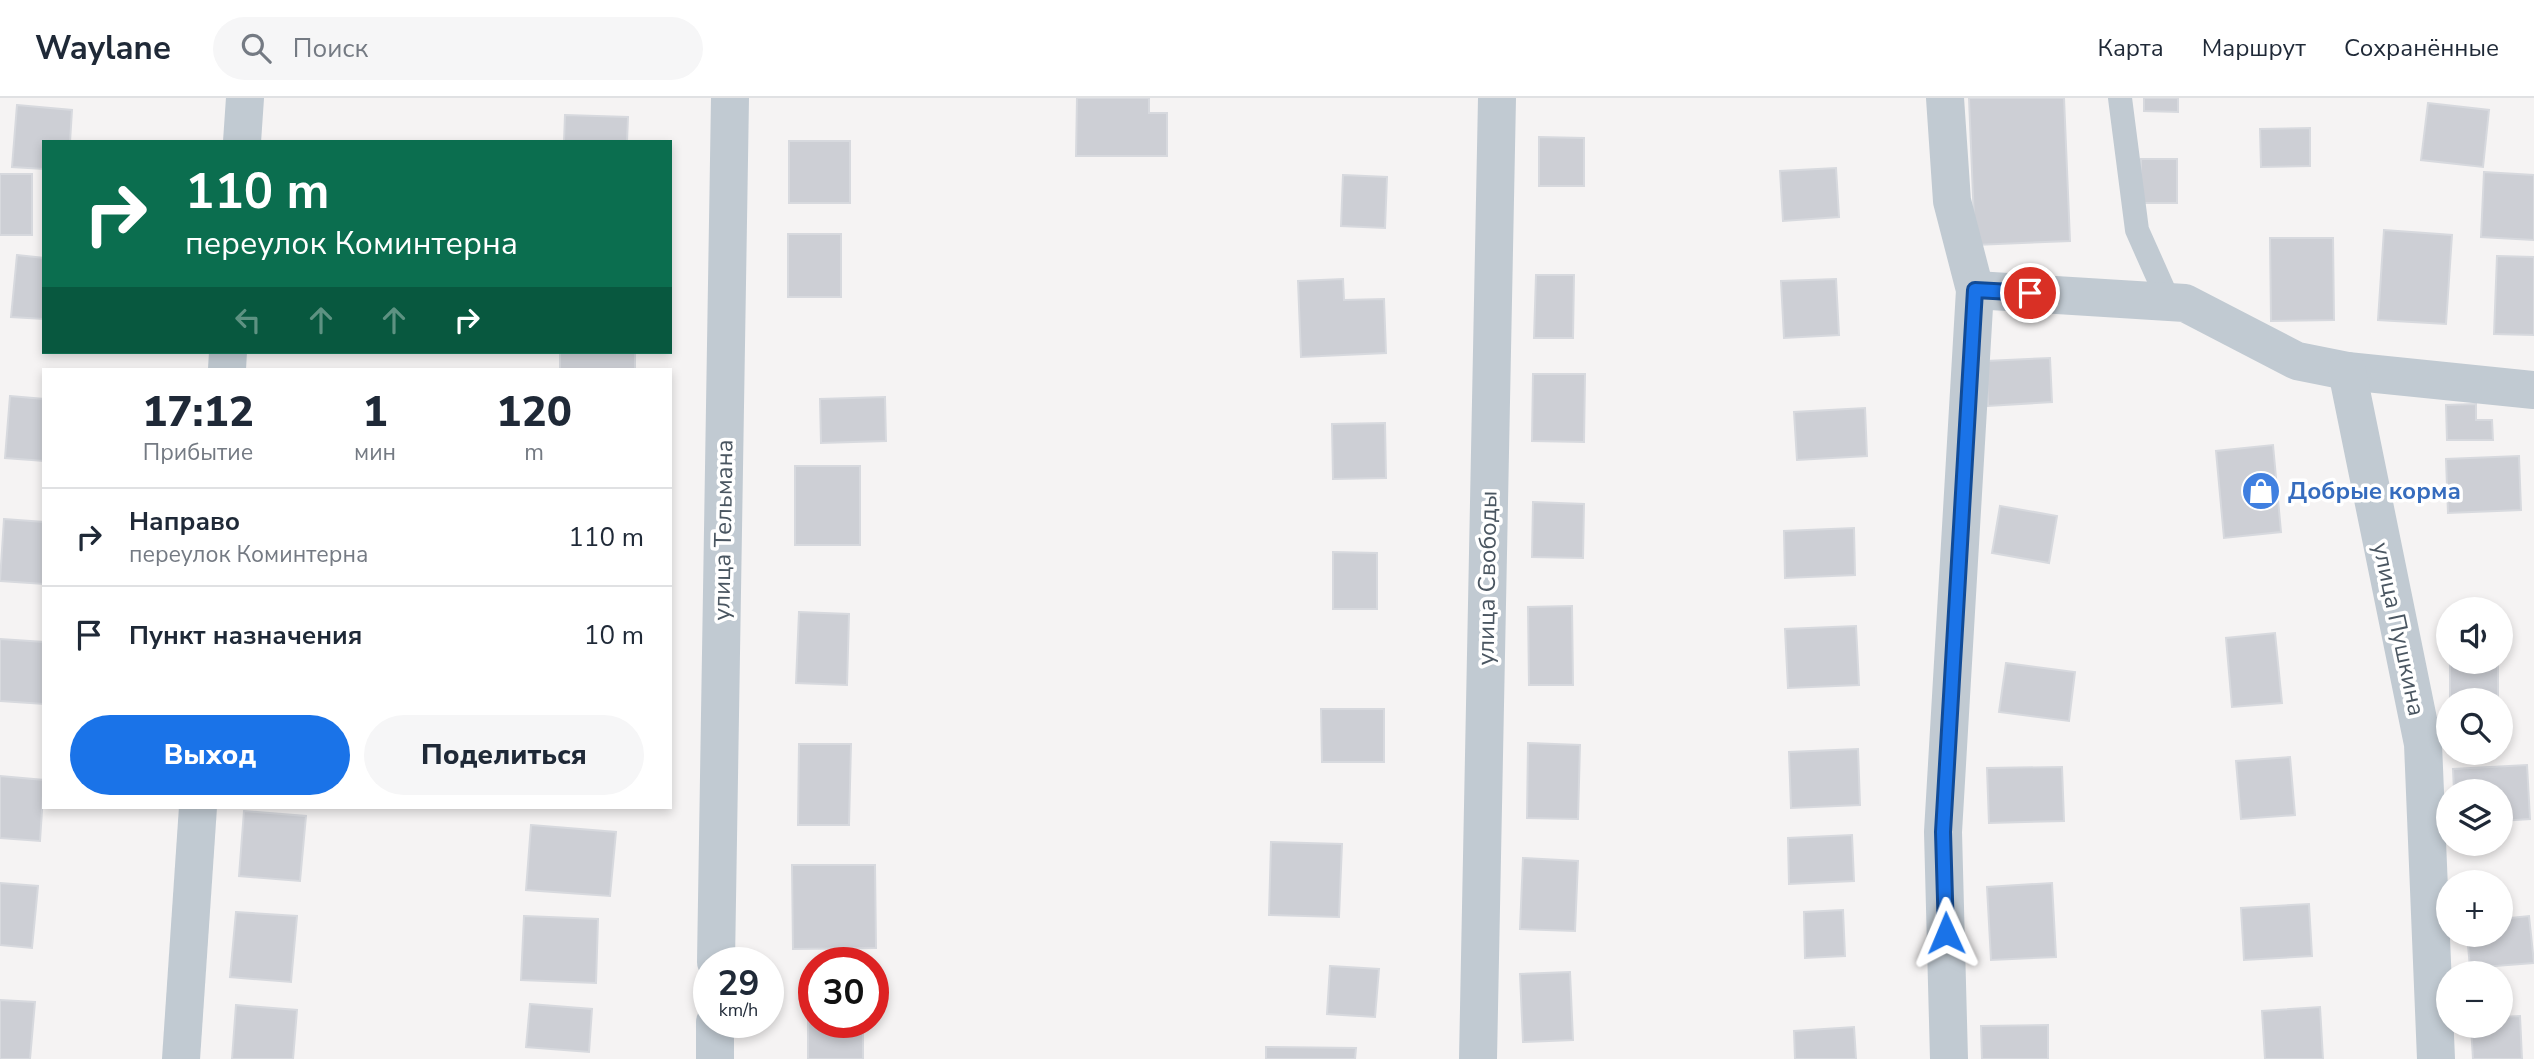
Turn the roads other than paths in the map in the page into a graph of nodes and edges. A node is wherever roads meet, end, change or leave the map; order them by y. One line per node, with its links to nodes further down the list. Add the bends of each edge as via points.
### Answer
1 (245, 98): 6 (street)
2 (730, 98): 12 (street, улица Тельмана)
3 (1497, 98): 16 (street, улица Свободы)
4 (1945, 98): 7 (street, via 1952,201)
5 (2120, 98): 8 (lane, via 2137,230)
6 (242, 140)
7 (1975, 290): 8 (street); 17 (street, via 1943,832)
8 (2168, 302): 9 (street, via 2185,303 2297,361)
9 (2347, 371): 10 (street); 18 (street, улица Пушкина, via 2423,744)
10 (2534, 390)
11 (198, 809): 14 (street)
12 (716, 947)
13 (715, 1038): 15 (street)
14 (181, 1059)
15 (715, 1059)
16 (1478, 1059)
17 (1949, 1059)
18 (2436, 1059)

